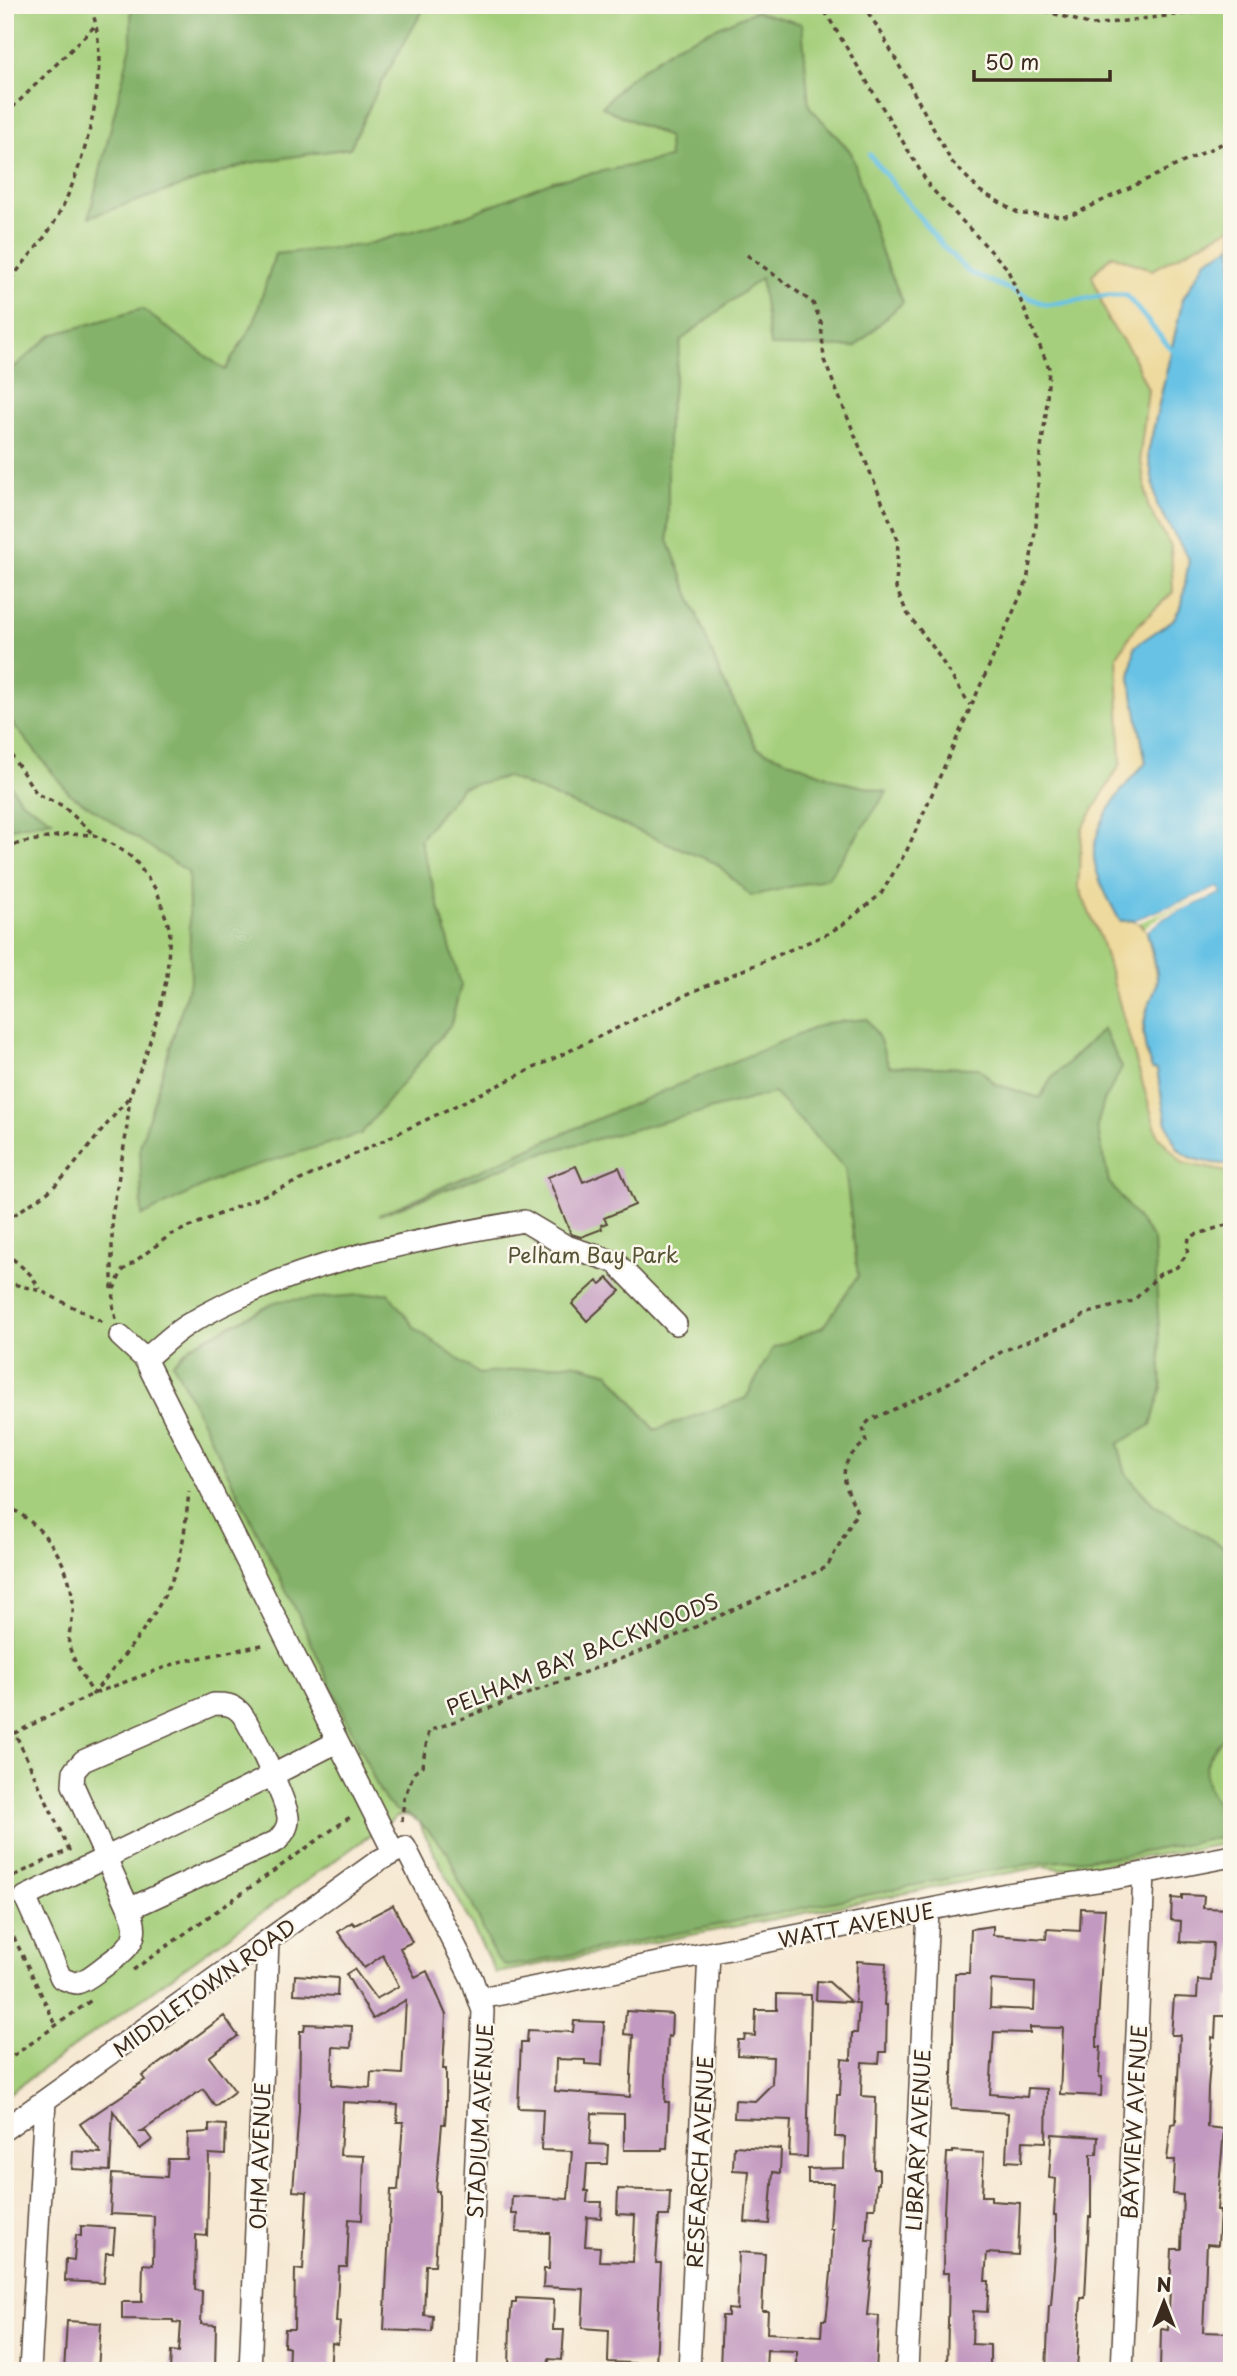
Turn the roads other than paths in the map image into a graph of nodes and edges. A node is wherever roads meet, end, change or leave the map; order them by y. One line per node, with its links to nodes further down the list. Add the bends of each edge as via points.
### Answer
1 (676, 1324): 3 (street, via 615,1262 566,1246 524,1221 445,1235 301,1272 185,1326)
2 (120, 1336): 3 (street)
3 (145, 1359): 4 (street, STADIUM AVENUE)
4 (337, 1742): 5 (street); 6 (street, STADIUM AVENUE)
5 (273, 1776): 8 (street); 8 (street, via 242,1713 228,1704 214,1704 83,1761 75,1771 73,1785); 10 (street, via 289,1816 277,1841)
6 (399, 1849): 12 (street, MIDDLETOWN ROAD); 14 (street, STADIUM AVENUE)
7 (1232, 1856): 9 (street, WATT AVENUE)
8 (105, 1858): 10 (street); 10 (street, via 25,1897 61,1978 76,1983 88,1978 130,1946 135,1934)
9 (1144, 1874): 11 (street, WATT AVENUE); 22 (street, BAYVIEW AVENUE)
10 (129, 1909)
11 (928, 1910): 13 (street, WATT AVENUE); 21 (street, LIBRARY AVENUE)
12 (268, 1942): 15 (street, MIDDLETOWN ROAD); 18 (street, OHM AVENUE)
13 (709, 1953): 14 (street, WATT AVENUE); 20 (street, RESEARCH AVENUE)
14 (481, 1998): 19 (street, STADIUM AVENUE, via 484,2021)
15 (44, 2101): 16 (street, MIDDLETOWN ROAD); 17 (street)
16 (5, 2129)
17 (30, 2371)
18 (250, 2371)
19 (466, 2371)
20 (689, 2371)
21 (907, 2371)
22 (1122, 2371)

